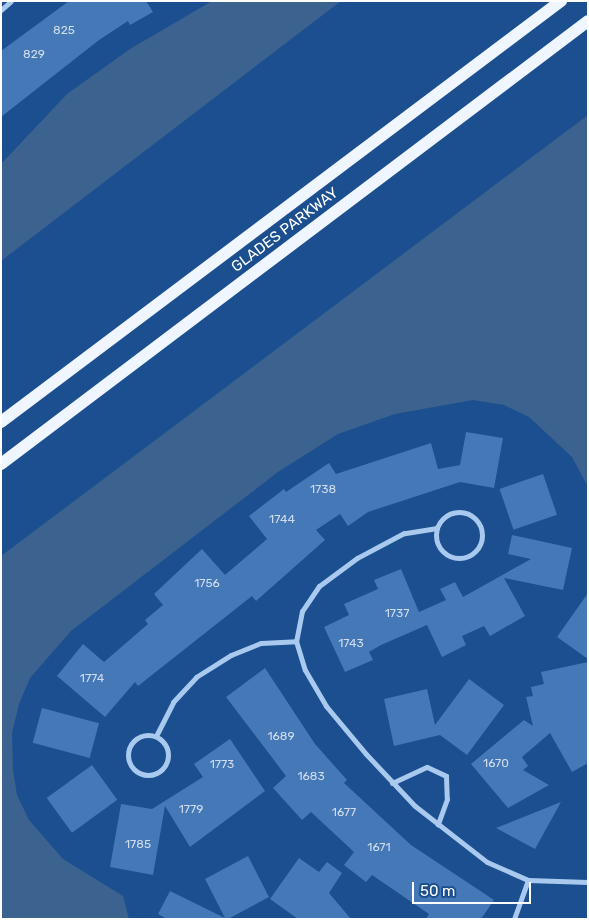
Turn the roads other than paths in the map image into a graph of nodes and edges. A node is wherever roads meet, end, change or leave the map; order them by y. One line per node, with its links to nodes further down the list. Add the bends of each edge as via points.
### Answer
1 (11, 1): 3 (street)
2 (561, 1): 5 (main road, GLADES PARKWAY)
3 (1, 10)
4 (588, 21): 6 (main road, GLADES PARKWAY)
5 (1, 422)
6 (1, 464)
7 (437, 528): 7 (street, via 439,546 452,557 470,556 481,542 480,525 466,513 449,514); 8 (street, via 404,533 357,558 319,586 302,611)
8 (296, 641): 9 (street, via 262,643 231,655 196,677 172,702); 10 (street, via 326,706)
9 (156, 736): 9 (street, via 140,736 129,747 129,763 140,774 156,774 168,762 168,747)
10 (392, 782): 11 (street); 11 (street, via 427,767 446,776 447,798)
11 (438, 824): 12 (street, via 487,862)
12 (528, 880): 13 (street); 14 (street)
13 (588, 882)
14 (514, 919)

